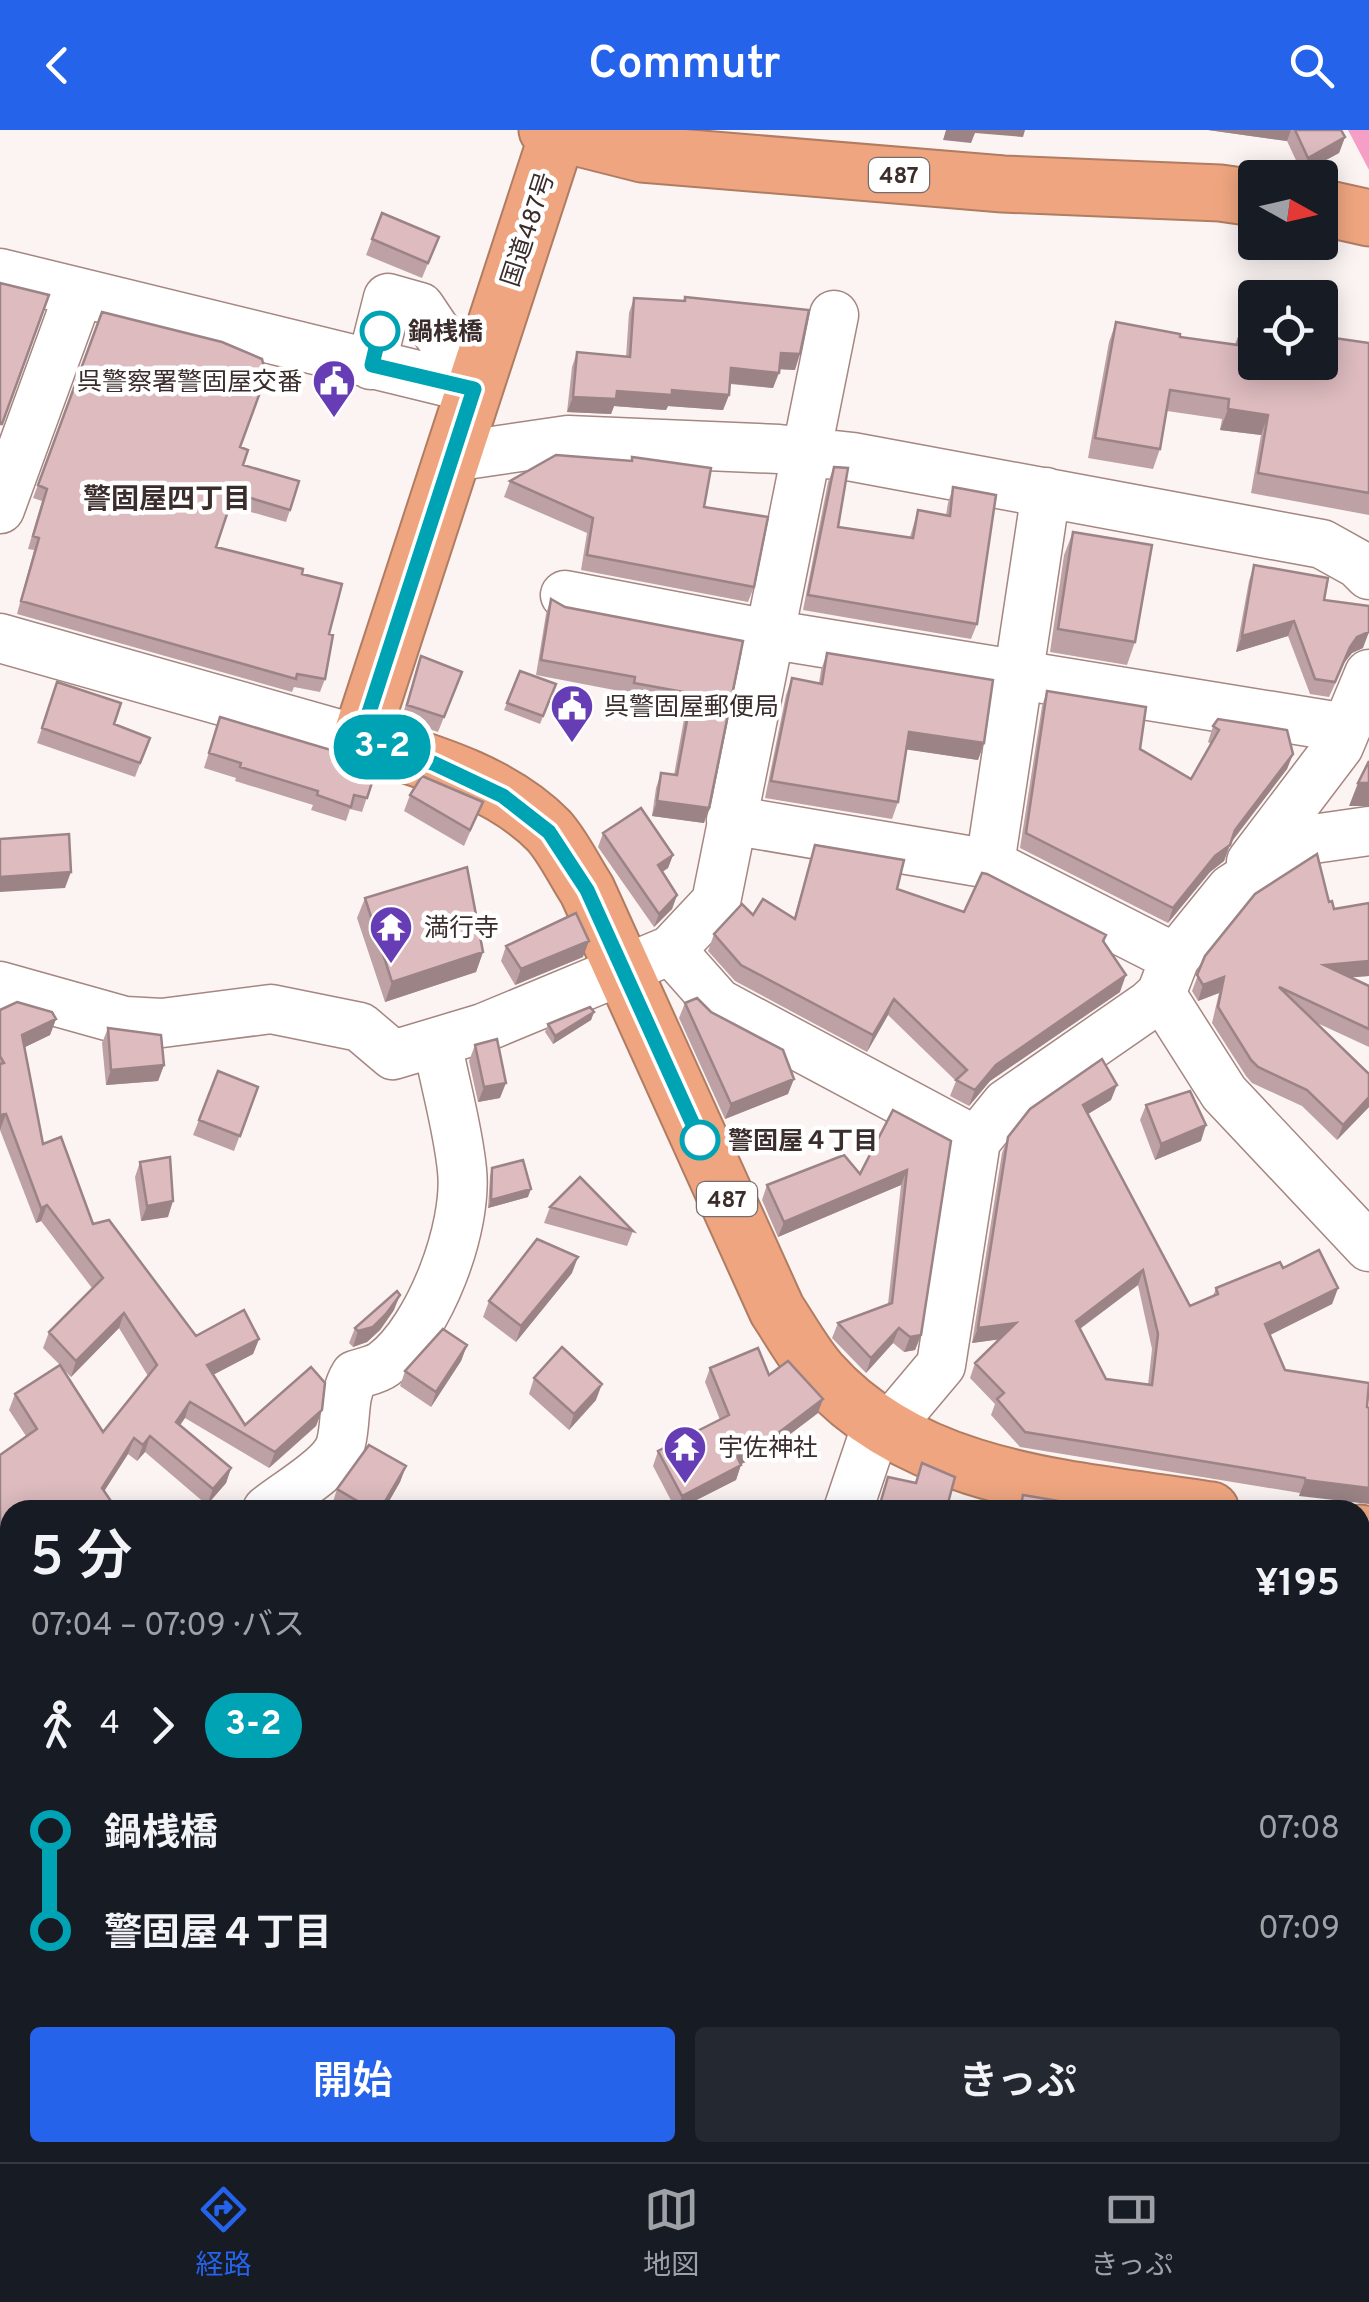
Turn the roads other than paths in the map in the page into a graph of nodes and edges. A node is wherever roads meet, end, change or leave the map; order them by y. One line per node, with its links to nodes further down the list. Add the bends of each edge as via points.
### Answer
1 (554, 131): 2 (highway, 国道487号 / 487, via 642,154); 7 (highway, 国道487号 / 487)
2 (1238, 196)
3 (0, 274): 4 (street)
4 (79, 293): 6 (street); 11 (street)
5 (834, 315): 8 (street)
6 (372, 365): 7 (street); 7 (street, via 388,298 420,307)
7 (474, 389): 9 (highway, 国道487号 / 487)
8 (804, 452): 9 (street, via 568,440); 10 (street); 14 (street)
9 (452, 457): 19 (highway, 国道487号 / 487)
10 (1046, 492): 12 (street, via 1322,544); 17 (street)
11 (0, 509)
12 (1369, 575)
13 (564, 595): 14 (street)
14 (768, 634): 17 (street); 20 (street)
15 (0, 638): 19 (street)
16 (1369, 674): 18 (street)
17 (1018, 675): 18 (street); 22 (street)
18 (1346, 728): 23 (street)
19 (360, 740): 24 (highway, 487, via 433,763 503,796 549,832 587,890)
20 (731, 820): 22 (street); 24 (street, via 716,902)
21 (1369, 831): 23 (street, via 1306,840)
22 (990, 864): 25 (street)
23 (1231, 889): 25 (street)
24 (647, 959): 27 (street); 28 (street); 30 (highway, 487, via 777,1310 820,1373)
25 (1168, 976): 28 (street, via 1150,1005 1006,1104); 29 (street, via 1224,1093)
26 (0, 986): 27 (street, via 125,1021 162,1024 271,1009 360,1027 394,1056)
27 (437, 1042): 31 (street, via 463,1204 440,1281 409,1338 382,1366 355,1374 347,1388 341,1446 329,1463)
28 (976, 1141): 30 (street, via 942,1365)
29 (1369, 1247)
30 (883, 1424): 32 (street); 33 (highway, 487, via 979,1470)
31 (280, 1500)
32 (852, 1500)
33 (1100, 1500)

